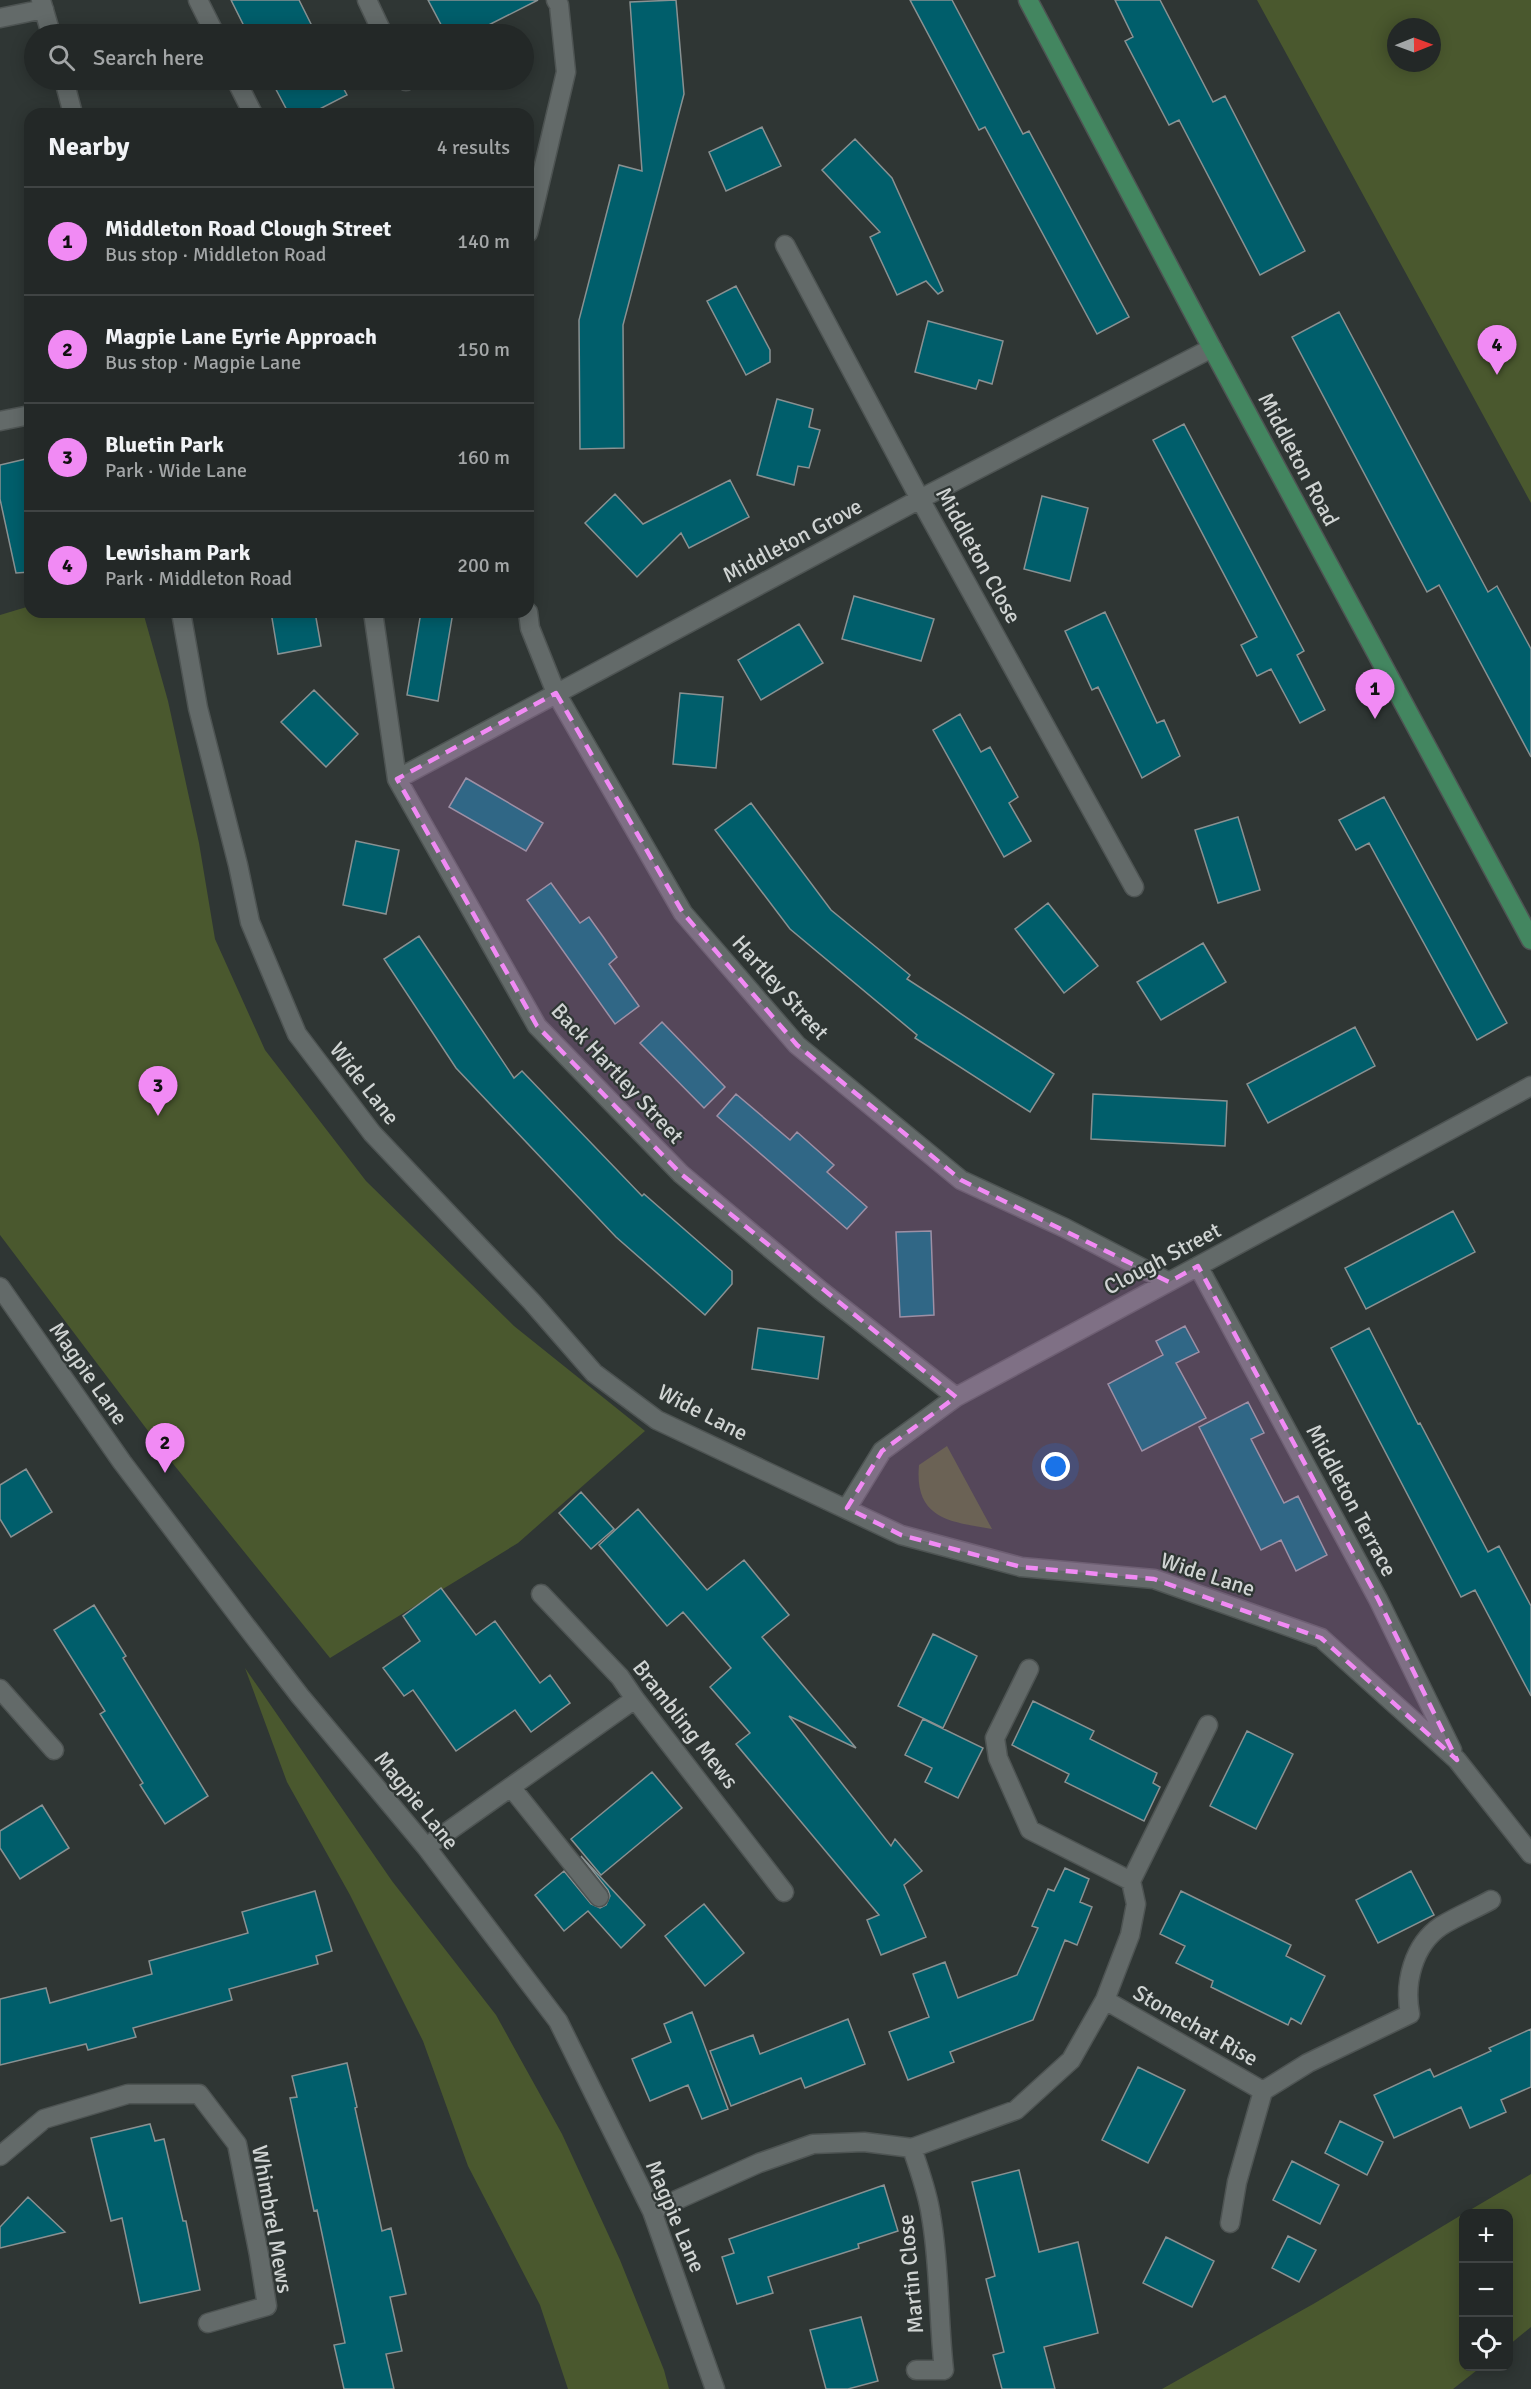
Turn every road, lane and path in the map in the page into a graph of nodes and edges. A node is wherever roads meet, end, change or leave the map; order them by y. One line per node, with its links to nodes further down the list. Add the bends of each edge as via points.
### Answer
1 (198, 0): 8 (street)
2 (367, 0): 9 (street)
3 (556, 0): 14 (street, via 566,72)
4 (1028, 0): 16 (main road, Middleton Road)
5 (43, 5): 6 (street); 7 (street)
6 (0, 18)
7 (48, 24)
8 (210, 24)
9 (378, 24)
10 (67, 90): 12 (street)
11 (241, 90): 13 (street)
12 (71, 108)
13 (250, 108)
14 (534, 208)
15 (785, 245): 19 (street, Middleton Close)
16 (1212, 348): 19 (street, Middleton Grove); 26 (main road, Middleton Road)
17 (24, 416): 18 (street)
18 (0, 421)
19 (920, 499): 23 (street, Middleton Grove); 25 (street, Middleton Close)
20 (182, 618): 32 (street, Wide Lane, via 198,708 250,922 297,1034 372,1133 594,1372 657,1420)
21 (374, 618): 24 (street, Back Hartley Street)
22 (529, 618): 23 (street, Hartley Street)
23 (556, 693): 24 (street, Middleton Grove); 29 (street, Hartley Street, via 683,913 797,1045 961,1180)
24 (397, 779): 31 (street, Back Hartley Street, via 537,1026 681,1174)
25 (1134, 887)
26 (1531, 940)
27 (1531, 1086): 28 (street, Clough Street)
28 (1198, 1266): 29 (street, Clough Street); 39 (street, Middleton Terrace, via 1378,1599)
29 (1169, 1282): 31 (street, Clough Street)
30 (0, 1287): 41 (street, Magpie Lane, via 122,1462 236,1613)
31 (956, 1398): 32 (street, Clough Street, via 882,1451)
32 (847, 1508): 39 (street, Wide Lane, via 902,1536 1021,1567 1155,1580 1322,1638)
33 (541, 1594): 36 (street, Brambling Mews, via 620,1677)
34 (1029, 1669): 43 (street, via 995,1738 998,1758 1030,1830)
35 (0, 1689): 38 (street)
36 (635, 1699): 40 (street); 44 (street, Brambling Mews)
37 (1208, 1725): 43 (street)
38 (54, 1750)
39 (1457, 1760): 42 (street, Wide Lane)
40 (511, 1787): 41 (street); 45 (street)
41 (426, 1847): 51 (street, Magpie Lane, via 558,2021)
42 (1531, 1854)
43 (1131, 1881): 47 (street, via 1136,1904 1130,1935)
44 (784, 1892)
45 (600, 1897)
46 (1491, 1900): 48 (street, Stonechat Rise, via 1441,1926 1420,1949 1407,1987 1410,2014 1308,2063)
47 (1104, 2001): 48 (street, Stonechat Rise); 49 (street, via 1071,2060 1016,2110)
48 (1263, 2091): 52 (street, Stonechat Rise)
49 (912, 2148): 51 (street, via 864,2142 813,2144 759,2163); 54 (street, Martin Close, via 931,2213 944,2370)
50 (0, 2156): 53 (street, Whimbrel Mews, via 44,2119 128,2094 199,2094 237,2144 267,2306)
51 (652, 2211): 55 (street, Magpie Lane)
52 (1230, 2223)
53 (208, 2323)
54 (916, 2370)
55 (715, 2389)

